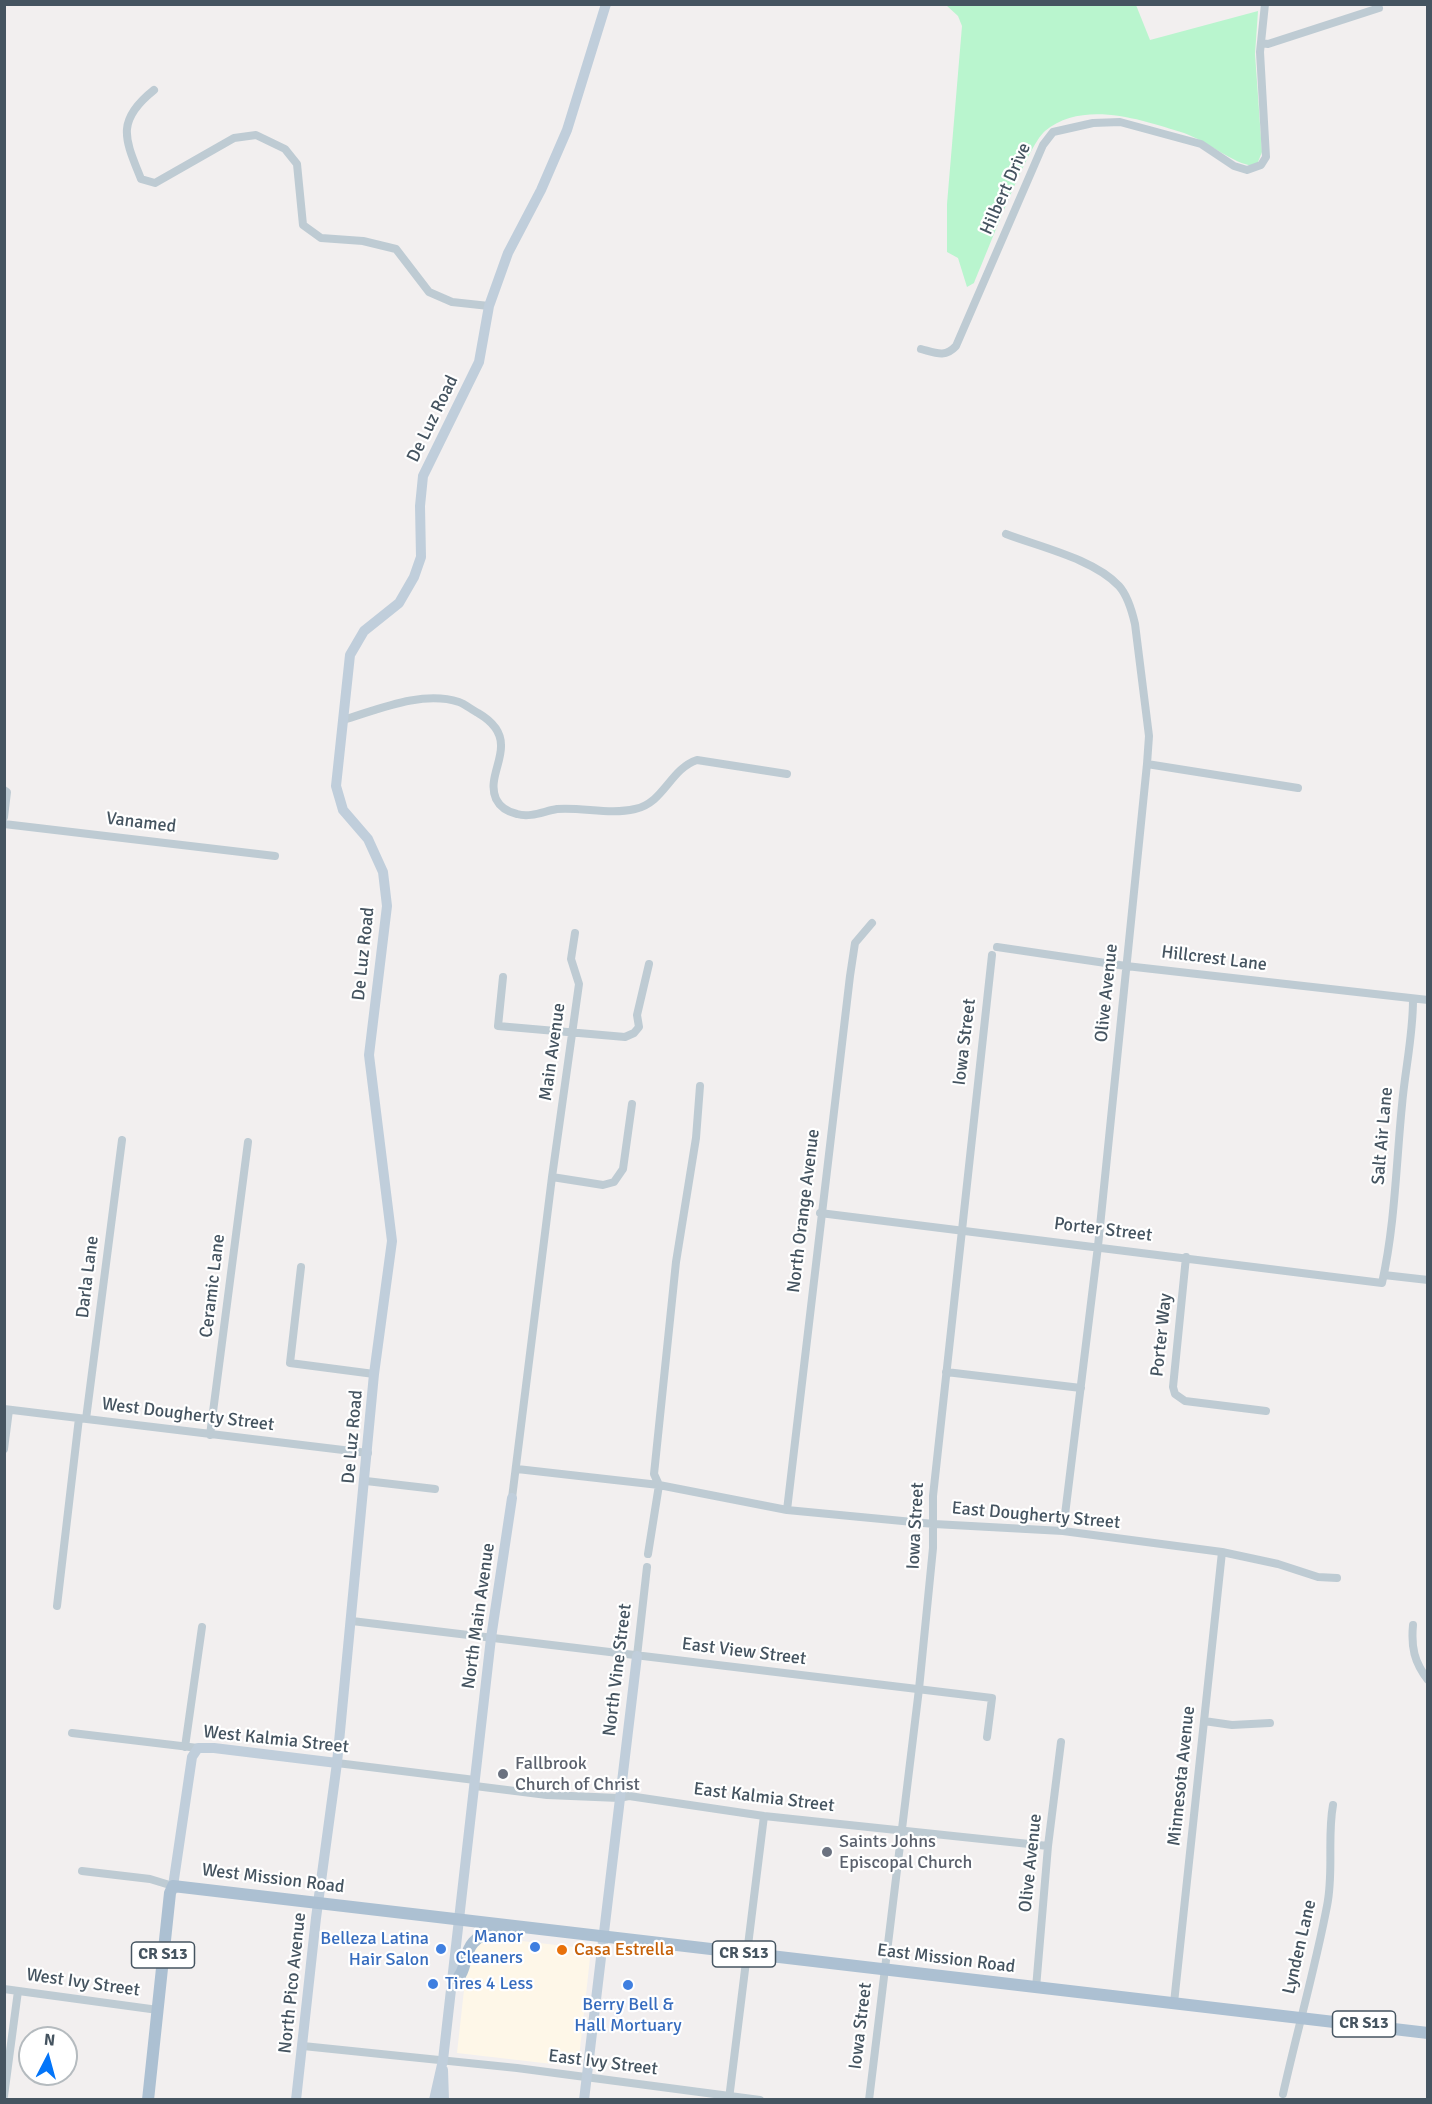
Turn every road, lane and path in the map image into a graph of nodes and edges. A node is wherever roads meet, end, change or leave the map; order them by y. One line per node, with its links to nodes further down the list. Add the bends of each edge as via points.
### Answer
1 (606, 4): 6 (main road, De Luz Road, via 567,130 508,253)
2 (1265, 4): 4 (street, Hilbert Drive)
3 (1379, 8): 4 (street)
4 (1261, 43): 7 (street, Hilbert Drive, via 1266,157 1261,165 1247,170 1201,144 1120,122 1053,132 1043,145 956,346 942,355)
5 (154, 90): 6 (street, via 136,105 126,133 125,141 141,179 155,183 234,138 256,135 271,140 297,164 303,225 321,238 396,249 429,292 452,302)
6 (489, 306): 9 (main road, De Luz Road, via 478,362 423,477 421,557 414,577 399,603 364,632 350,655)
7 (921, 349)
8 (1006, 534): 10 (street, Olive Avenue, via 1097,568 1120,587 1135,624 1149,736)
9 (343, 720): 11 (street, via 405,702 460,702 488,719 497,730 502,745 494,785 496,798 505,810 518,815 557,809 634,810 651,804 687,764 697,760); 39 (main road, De Luz Road, via 336,786 343,810 368,839 382,872 387,906 369,1055 392,1241)
10 (1147, 764): 12 (street); 21 (street, Olive Avenue)
11 (787, 774)
12 (1298, 788)
13 (4, 790): 14 (street)
14 (4, 817)
15 (4, 824): 16 (street, Vanamed)
16 (275, 856)
17 (872, 923): 31 (street, North Orange Avenue, via 855,942)
18 (575, 933): 25 (street, Main Avenue, via 571,959 579,984)
19 (994, 951): 21 (street, Hillcrest Lane); 32 (street, Iowa Street)
20 (649, 964): 25 (street, via 637,1015 639,1027 634,1033 625,1037)
21 (1126, 966): 23 (street, Hillcrest Lane); 33 (street, Olive Avenue)
22 (503, 977): 25 (street, via 498,1026)
23 (1413, 1000): 24 (street, Hillcrest Lane); 36 (street, Salt Air Lane, via 1390,1245)
24 (1428, 1000)
25 (572, 1033): 30 (street, Main Avenue)
26 (700, 1086): 49 (street, via 696,1138 675,1262 654,1474)
27 (632, 1104): 30 (street, via 625,1159 614,1182 603,1185)
28 (122, 1140): 43 (street, Darla Lane)
29 (248, 1142): 44 (street, Ceramic Lane)
30 (552, 1177): 47 (street, North Main Avenue)
31 (820, 1214): 32 (street, Porter Street); 52 (street, North Orange Avenue)
32 (960, 1230): 33 (street, Porter Street); 38 (street, Iowa Street)
33 (1098, 1246): 34 (street, Porter Street); 40 (street, Olive Avenue)
34 (1186, 1257): 36 (street, Porter Street); 42 (street, Porter Way, via 1175,1394 1185,1401)
35 (301, 1267): 39 (street, via 290,1363)
36 (1383, 1279): 37 (street, Porter Street)
37 (1428, 1280)
38 (946, 1372): 40 (street); 53 (street, Iowa Street)
39 (375, 1374): 46 (main road, De Luz Road)
40 (1082, 1388): 54 (street, Olive Avenue)
41 (7, 1410): 43 (street, West Dougherty Street); 45 (street)
42 (1266, 1411)
43 (83, 1419): 44 (street, West Dougherty Street); 59 (street, Darla Lane)
44 (210, 1435): 46 (street, West Dougherty Street)
45 (4, 1449)
46 (368, 1453): 48 (main road, De Luz Road)
47 (517, 1469): 49 (street, East Dougherty Street); 51 (street, North Main Avenue)
48 (366, 1481): 50 (street); 60 (main road, De Luz Road)
49 (659, 1485): 52 (street, East Dougherty Street); 56 (street)
50 (435, 1489)
51 (513, 1497): 63 (main road, North Main Avenue)
52 (787, 1510): 53 (street, East Dougherty Street)
53 (933, 1524): 54 (street, East Dougherty Street); 66 (street, Iowa Street)
54 (1064, 1531): 55 (street, East Dougherty Street)
55 (1222, 1552): 58 (street, East Dougherty Street, via 1318,1577); 67 (street, Minnesota Avenue)
56 (648, 1554)
57 (647, 1567): 64 (street, North Vine Street)
58 (1337, 1578)
59 (57, 1606)
60 (352, 1621): 63 (street, East View Street); 74 (main road, De Luz Road)
61 (1413, 1625): 65 (street, via 1414,1657)
62 (202, 1628): 72 (street)
63 (491, 1638): 64 (street, East View Street); 75 (main road, North Main Avenue)
64 (637, 1656): 66 (street, East View Street); 76 (main road, North Vine Street)
65 (1428, 1680)
66 (919, 1689): 70 (street, East View Street, via 992,1698); 79 (street, Iowa Street)
67 (1204, 1721): 68 (street, via 1232,1725); 93 (street, Minnesota Avenue)
68 (1270, 1723)
69 (72, 1733): 72 (street, West Kalmia Street)
70 (987, 1737)
71 (1061, 1742): 80 (street, Olive Avenue)
72 (185, 1747): 73 (street, West Kalmia Street)
73 (198, 1748): 74 (main road, West Kalmia Street); 82 (main road, via 192,1757)
74 (337, 1763): 75 (street, West Kalmia Street); 83 (main road, North Pico Avenue)
75 (475, 1783): 76 (street, East Kalmia Street, via 547,1795); 84 (main road, North Main Avenue)
76 (619, 1798): 78 (street, East Kalmia Street, via 629,1796); 86 (main road, North Vine Street)
77 (1333, 1805): 95 (street, Lynden Lane, via 1328,1903)
78 (764, 1816): 79 (street, East Kalmia Street); 87 (street)
79 (902, 1831): 80 (street, East Kalmia Street); 88 (street, Iowa Street)
80 (1048, 1846): 90 (street, Olive Avenue)
81 (82, 1871): 82 (street, West Mission Road, via 150,1879)
82 (173, 1886): 83 (main road, West Mission Road / CR S13); 94 (main road, CR S13)
83 (318, 1903): 84 (main road, West Mission Road / CR S13); 97 (main road, North Pico Avenue)
84 (460, 1920): 85 (main road, East Mission Road / CR S13); 89 (main road, North Main Avenue)
85 (506, 1926): 86 (main road, East Mission Road / CR S13); 89 (main road, via 476,1938 465,1955 459,1978)
86 (603, 1937): 87 (main road, East Mission Road / CR S13); 99 (main road, North Vine Street)
87 (747, 1954): 88 (main road, East Mission Road / CR S13); 102 (street)
88 (885, 1969): 90 (main road, East Mission Road / CR S13); 109 (street, Iowa Street)
89 (452, 1985): 98 (main road, North Main Avenue)
90 (1036, 1988): 93 (main road, East Mission Road / CR S13)
91 (4, 1989): 92 (street, West Ivy Street)
92 (18, 1991): 94 (street, West Ivy Street); 101 (street)
93 (1174, 2003): 95 (main road, East Mission Road / CR S13)
94 (158, 2010): 103 (main road, CR S13)
95 (1300, 2018): 96 (main road, East Mission Road / CR S13); 100 (street, Lynden Lane)
96 (1428, 2032)
97 (303, 2046): 98 (street); 104 (main road, North Pico Avenue)
98 (443, 2060): 99 (street, East Ivy Street); 105 (main road, North Main Avenue); 106 (main road, North Main Avenue)
99 (586, 2078): 102 (street, East Ivy Street); 107 (main road, North Vine Street)
100 (1283, 2094)
101 (4, 2096)
102 (729, 2098): 108 (street, East Ivy Street)
103 (148, 2100)
104 (296, 2100)
105 (434, 2100)
106 (444, 2100)
107 (584, 2100)
108 (760, 2100)
109 (869, 2100)

